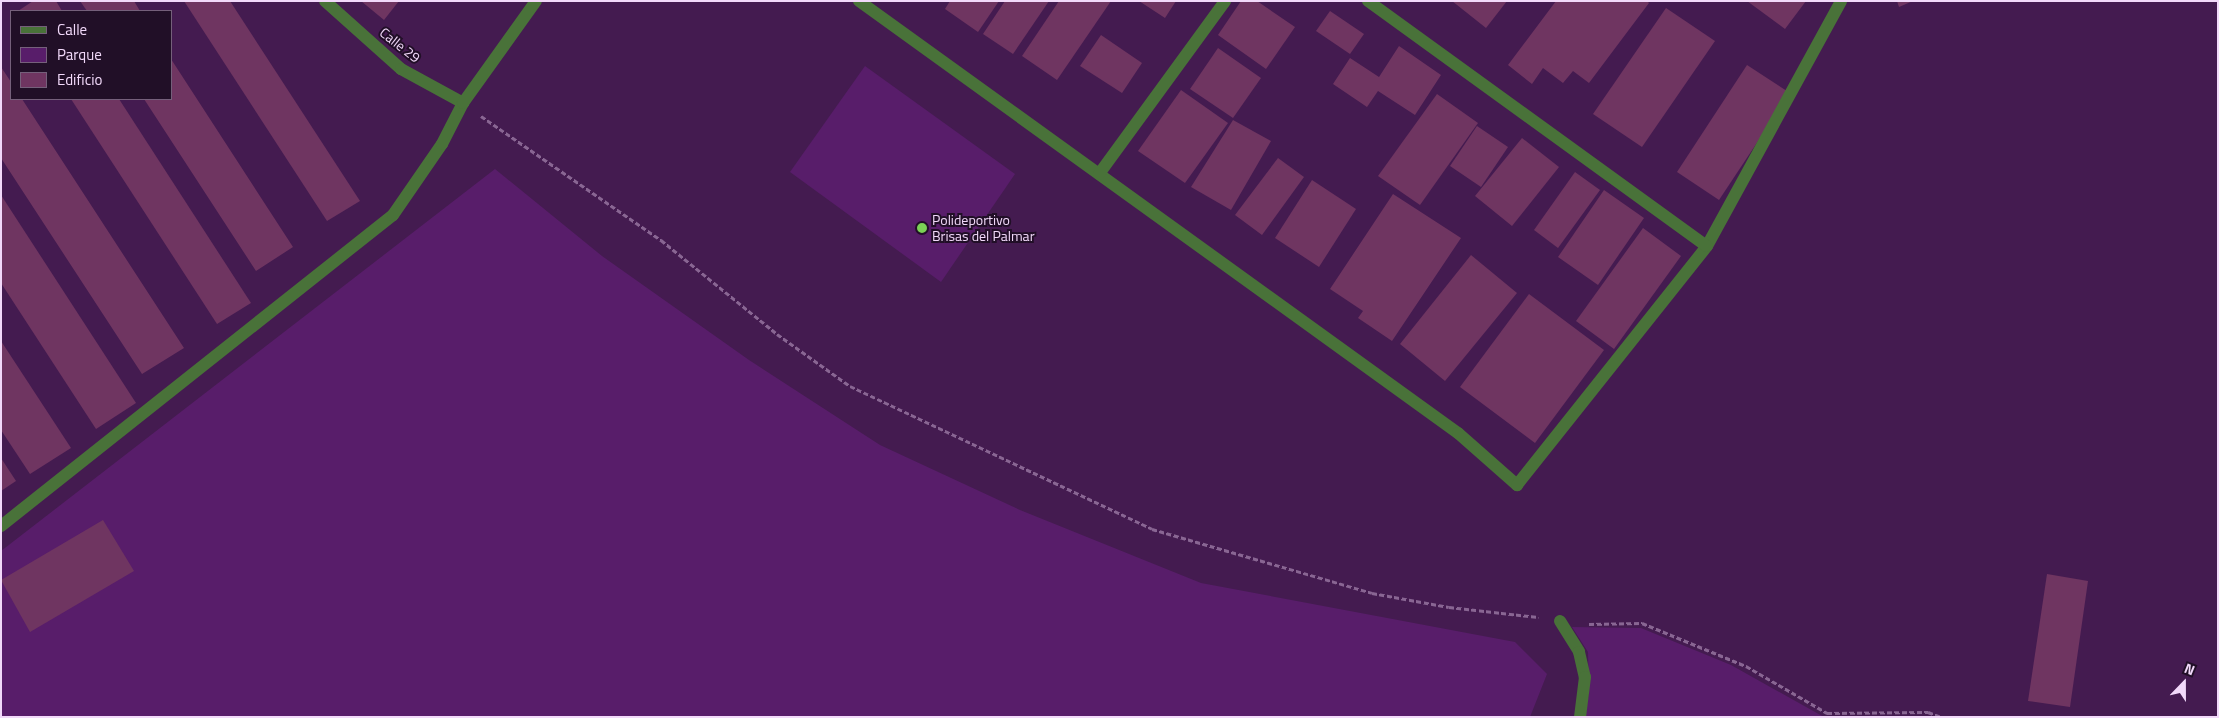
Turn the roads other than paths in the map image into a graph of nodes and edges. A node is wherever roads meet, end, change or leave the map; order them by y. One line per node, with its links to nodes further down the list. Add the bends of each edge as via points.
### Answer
1 (325, 1): 7 (street, Calle 29, via 401,68)
2 (536, 1): 7 (street)
3 (860, 1): 8 (street)
4 (1225, 1): 8 (street)
5 (1368, 1): 9 (street)
6 (1841, 1): 9 (street)
7 (463, 103): 10 (street, via 442,144 393,215)
8 (1099, 174): 9 (street, via 1458,433 1517,485)
9 (1707, 246)
10 (1, 526)
11 (1560, 621): 12 (street, via 1581,660 1584,677)
12 (1580, 717)

